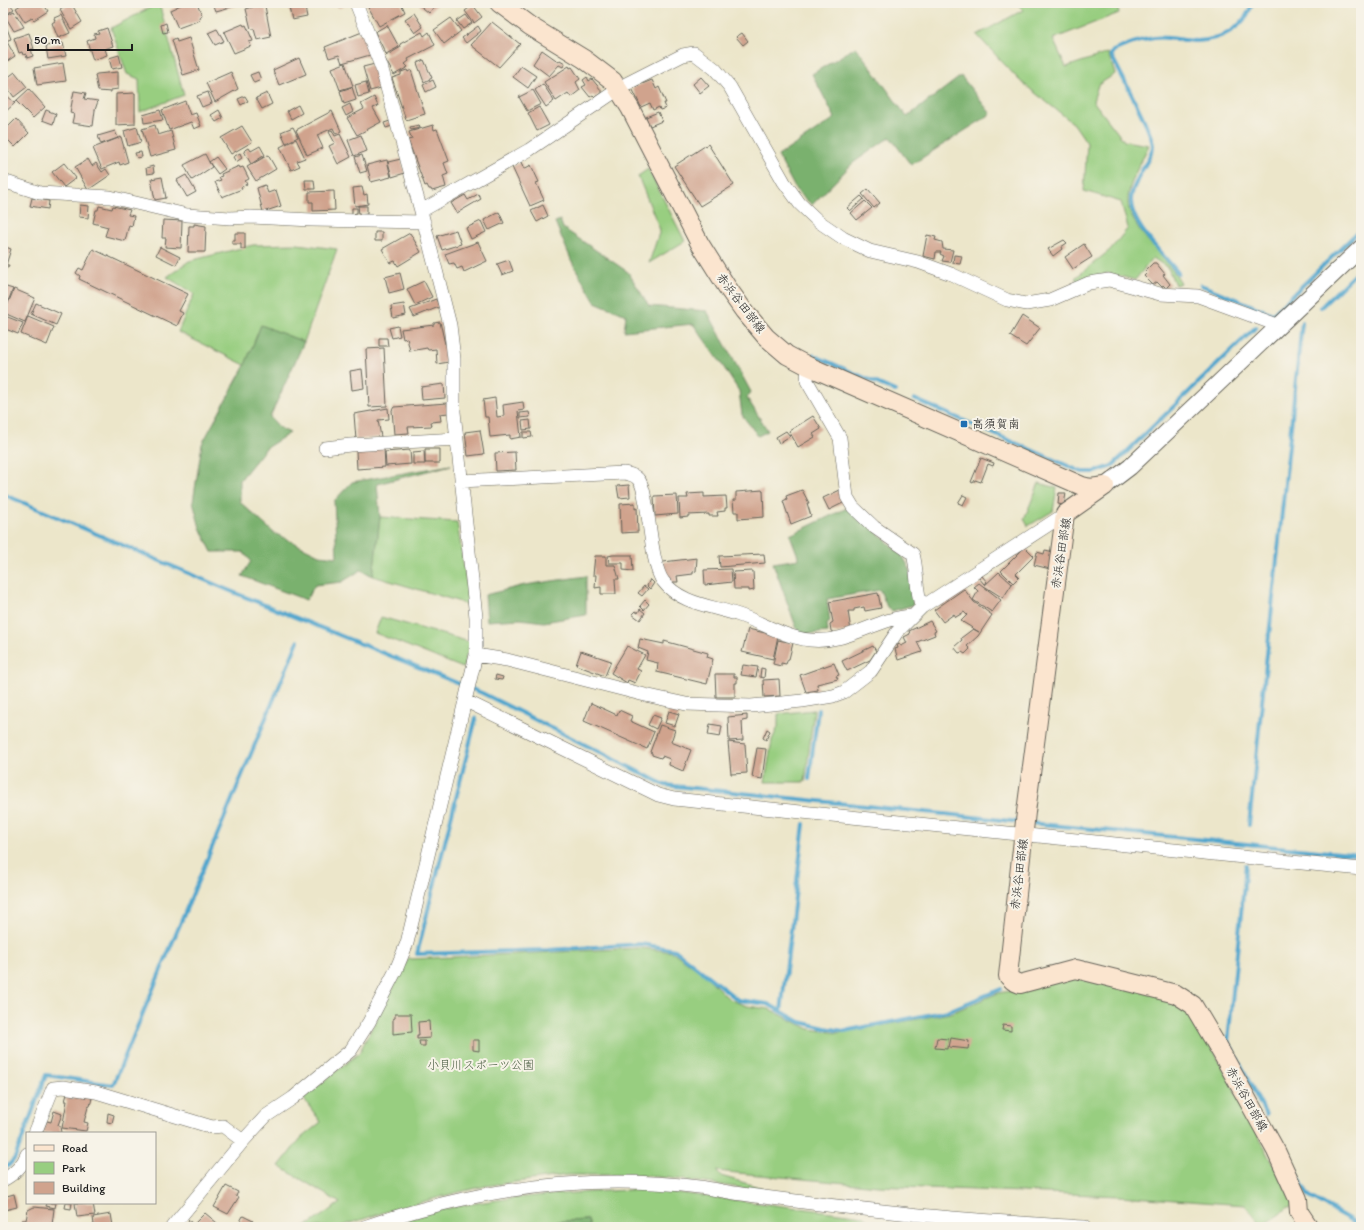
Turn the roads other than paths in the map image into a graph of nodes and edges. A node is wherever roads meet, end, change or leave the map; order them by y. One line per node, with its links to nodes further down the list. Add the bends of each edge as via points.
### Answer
1 (356, 3): 5 (street, via 381,66)
2 (498, 3): 3 (main road, 赤浜谷田部線, via 606,74)
3 (619, 89): 5 (street, via 529,150); 7 (street, via 683,56 694,53 715,69 730,87 784,182 800,204 818,221 870,252 918,262 952,274 1007,300 1026,304 1050,300 1089,283 1108,280 1160,294 1198,296); 8 (main road, 赤浜谷田部線, via 700,244 727,287 766,336 787,354)
4 (3, 181): 5 (street, via 40,193 110,197 187,215 312,220)
5 (423, 216): 9 (street, via 450,325)
6 (1361, 248): 7 (street)
7 (1280, 326): 12 (street, via 1130,467)
8 (808, 366): 12 (main road, 赤浜谷田部線, via 1082,486); 14 (street, via 807,381 840,438 847,497 862,518 913,554 916,563)
9 (457, 439): 10 (street); 11 (street)
10 (325, 448)
11 (461, 481): 14 (street, via 624,473 632,475 638,479 643,492 650,520 656,567 669,588 685,598 738,615 790,636 811,640 845,637); 15 (street, via 476,617)
12 (1105, 486): 13 (main road, 赤浜谷田部線)
13 (1065, 514): 14 (street); 17 (main road, 赤浜谷田部線)
14 (917, 611): 15 (street, via 893,638 871,671 857,684 833,696 795,702 752,706 686,704 508,660)
15 (476, 655): 16 (street)
16 (468, 693): 17 (street, via 658,796); 20 (street, via 407,943 396,970 351,1050 293,1098 266,1116)
17 (1025, 826): 18 (street); 26 (main road, 赤浜谷田部線, via 1007,971 1010,979 1024,984 1076,969 1176,994 1188,1000 1221,1052 1276,1151 1298,1199 1299,1212)
18 (1361, 870)
19 (35, 1132): 20 (street, via 53,1088 63,1087 96,1092 212,1127 223,1126)
20 (243, 1141): 23 (street)
21 (26, 1156): 22 (street, via 20,1167)
22 (3, 1180)
23 (172, 1227)
24 (364, 1227): 25 (street, via 400,1214 498,1192 566,1184 610,1183 698,1187 902,1214)
25 (1084, 1227)
26 (1309, 1227)

